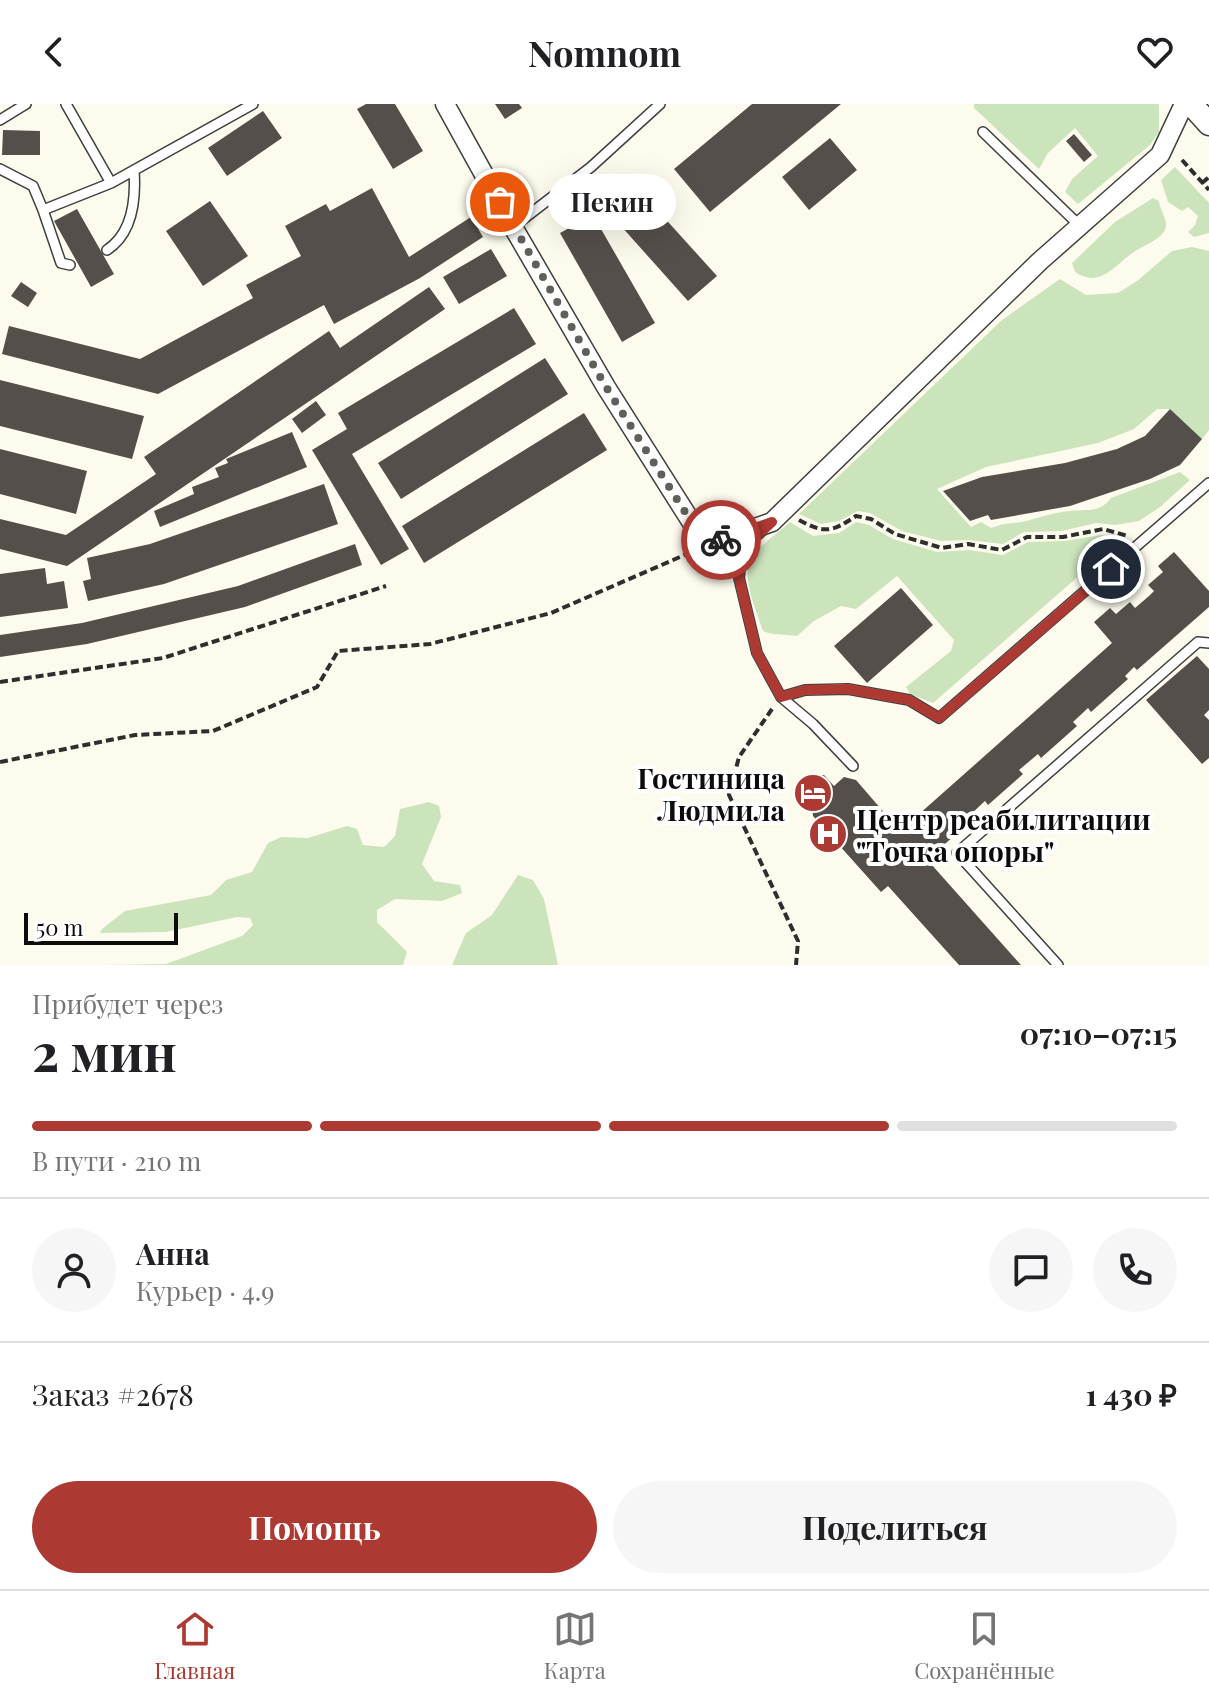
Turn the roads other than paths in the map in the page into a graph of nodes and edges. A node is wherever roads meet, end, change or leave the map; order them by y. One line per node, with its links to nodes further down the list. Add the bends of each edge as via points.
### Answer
1 (26, 104): 8 (lane)
2 (66, 104): 13 (lane)
3 (253, 104): 12 (lane)
4 (445, 104): 16 (street)
5 (660, 104): 16 (lane, via 591,167)
6 (1184, 104): 15 (street, via 1160,155)
7 (1191, 104): 9 (street)
8 (0, 120)
9 (1209, 124)
10 (983, 132): 15 (lane)
11 (0, 169): 14 (lane, via 33,186)
12 (134, 171): 13 (lane); 17 (lane, via 136,195 128,227)
13 (111, 183): 14 (lane)
14 (43, 210): 18 (lane, via 61,263)
15 (1080, 226): 20 (street)
16 (513, 227): 20 (street, via 692,523 715,542)
17 (107, 250)
18 (70, 265)
19 (1209, 483): 22 (lane, via 939,718 909,700 848,689 805,690)
20 (777, 517): 22 (lane, via 742,549 739,578 757,653)
21 (1209, 643): 24 (lane, via 1198,642 957,853)
22 (781, 697): 23 (lane)
23 (853, 766)
24 (1058, 965)

